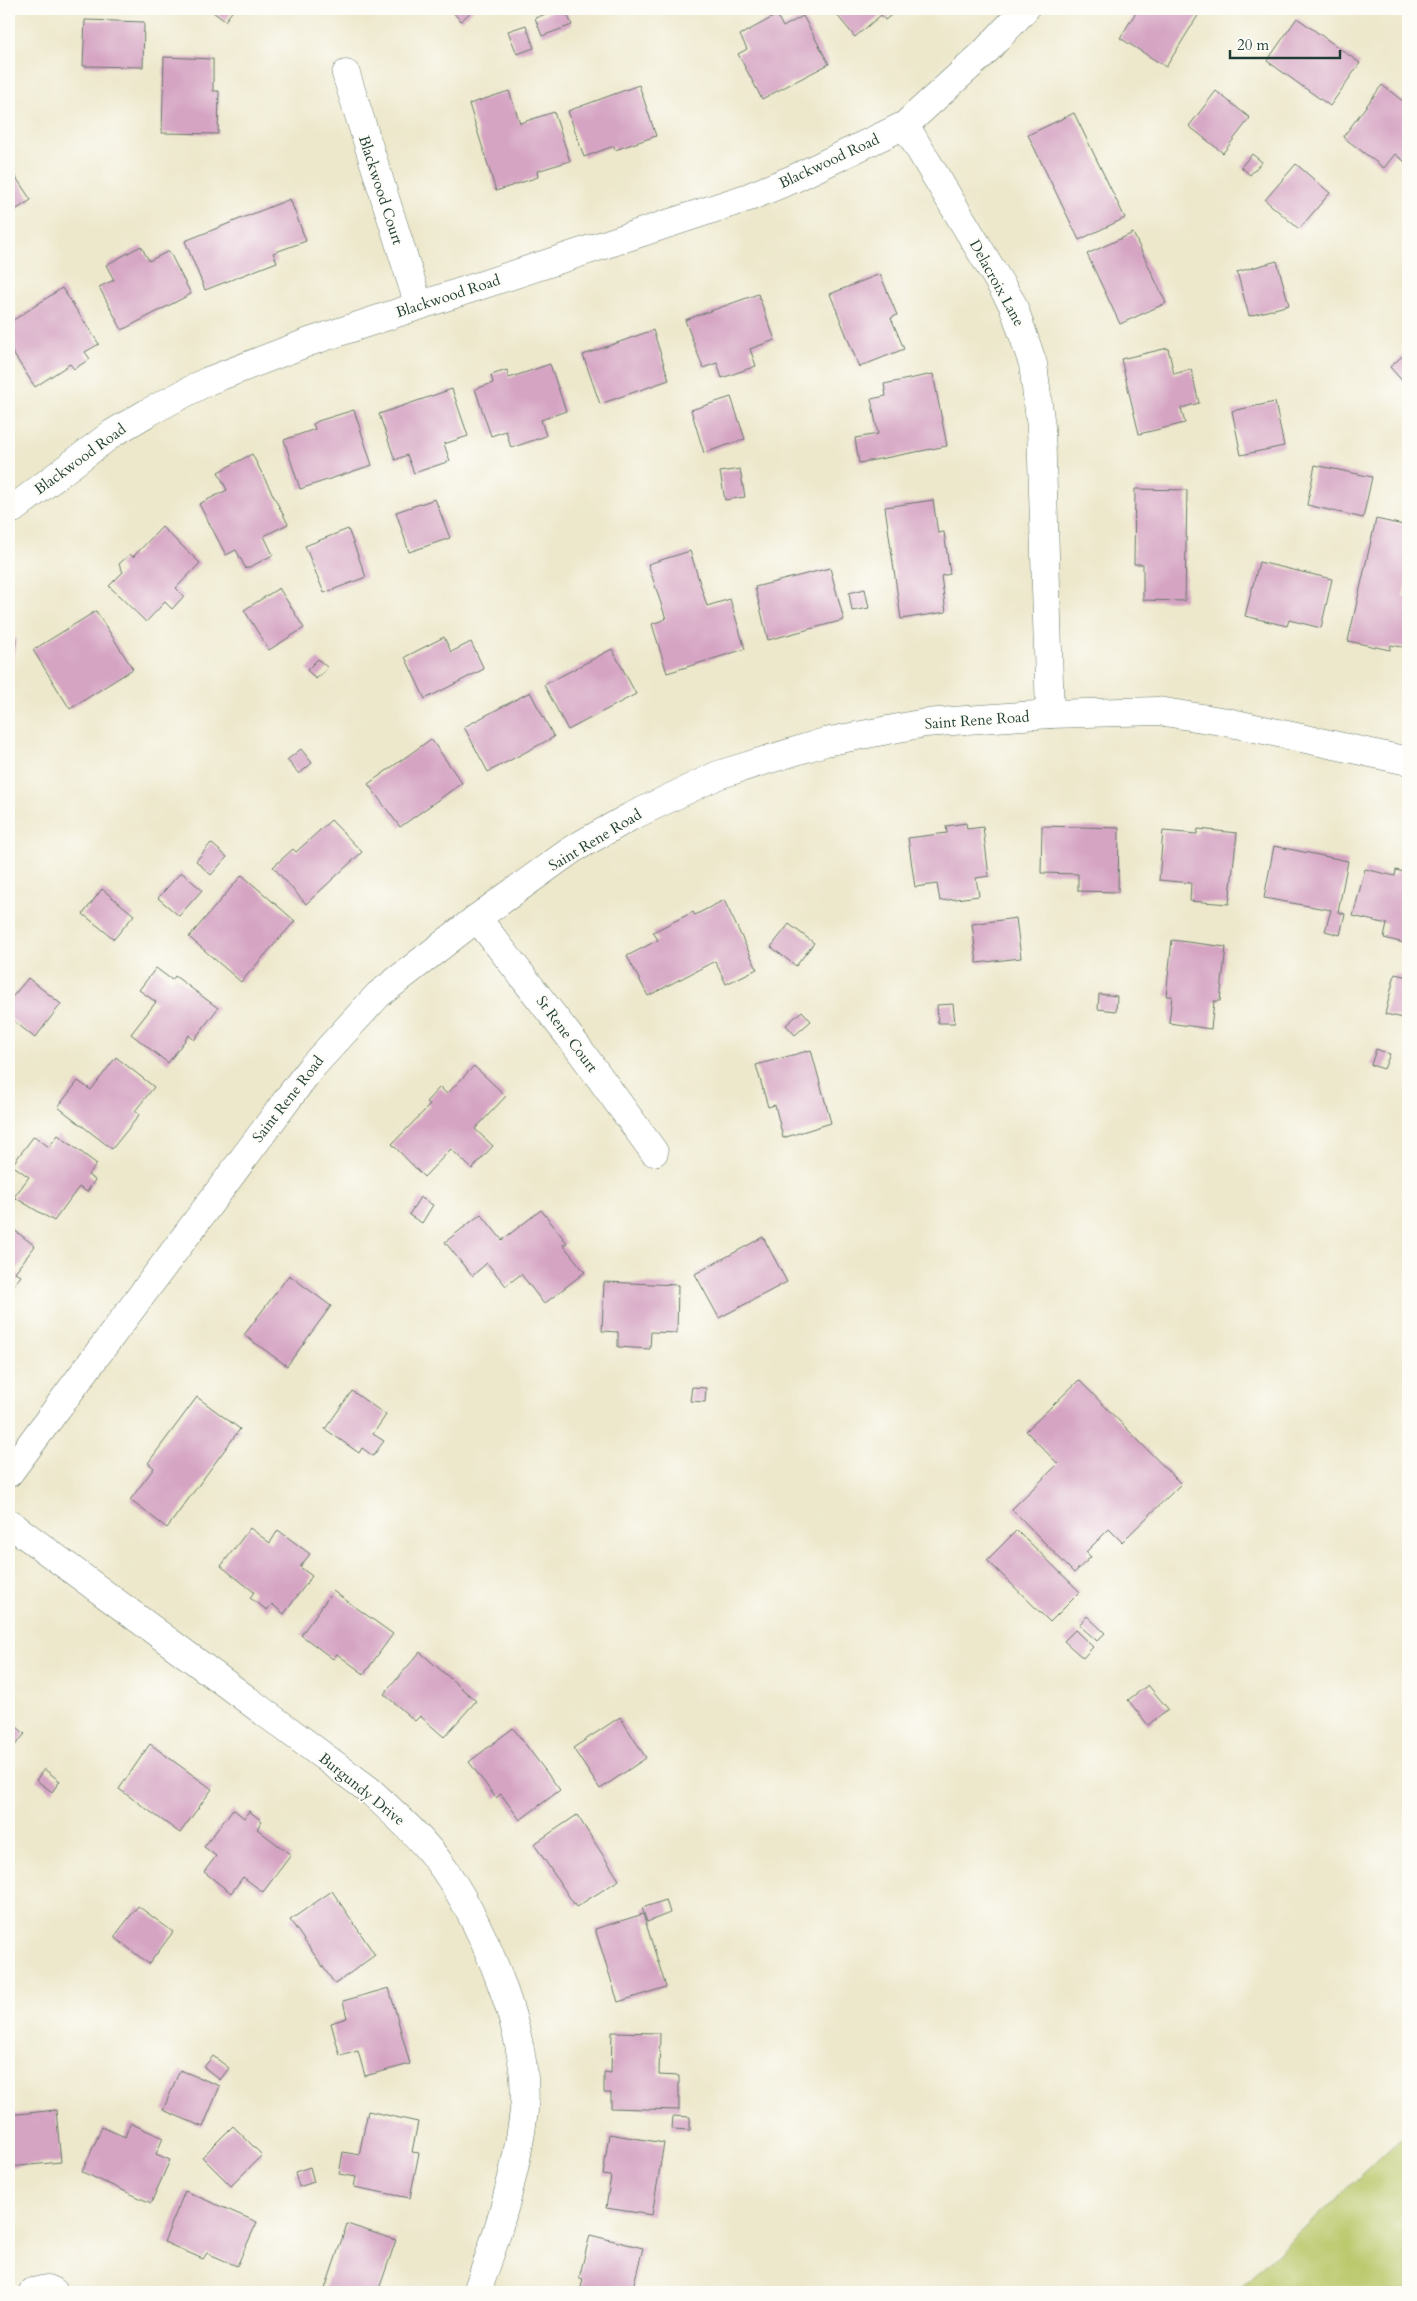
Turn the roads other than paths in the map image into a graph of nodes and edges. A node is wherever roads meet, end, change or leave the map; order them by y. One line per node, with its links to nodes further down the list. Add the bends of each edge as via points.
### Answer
1 (1025, 9): 3 (street, via 984,53)
2 (346, 74): 4 (street, Blackwood Court)
3 (904, 125): 4 (street, Blackwood Road, via 749,198); 6 (street, Delacroix Lane, via 1013,305 1033,364 1041,427)
4 (419, 306): 5 (street, Blackwood Road, via 309,342 199,386 113,433)
5 (13, 509)
6 (1050, 714): 7 (street, Saint Rene Road, via 1158,712 1227,722); 8 (street, Saint Rene Road, via 916,725 825,742 718,776 630,817 573,849)
7 (1408, 761)
8 (477, 918): 9 (street, St Rene Court); 10 (street, Saint Rene Road, via 378,995 310,1068)
9 (654, 1152)
10 (9, 1472)
11 (9, 1523): 14 (street, Burgundy Drive, via 369,1790 412,1831 444,1868 464,1900 501,1984 514,2028 522,2068 524,2108 510,2191)
12 (33, 2292): 13 (street, via 48,2289)
13 (54, 2292)
14 (477, 2292)

